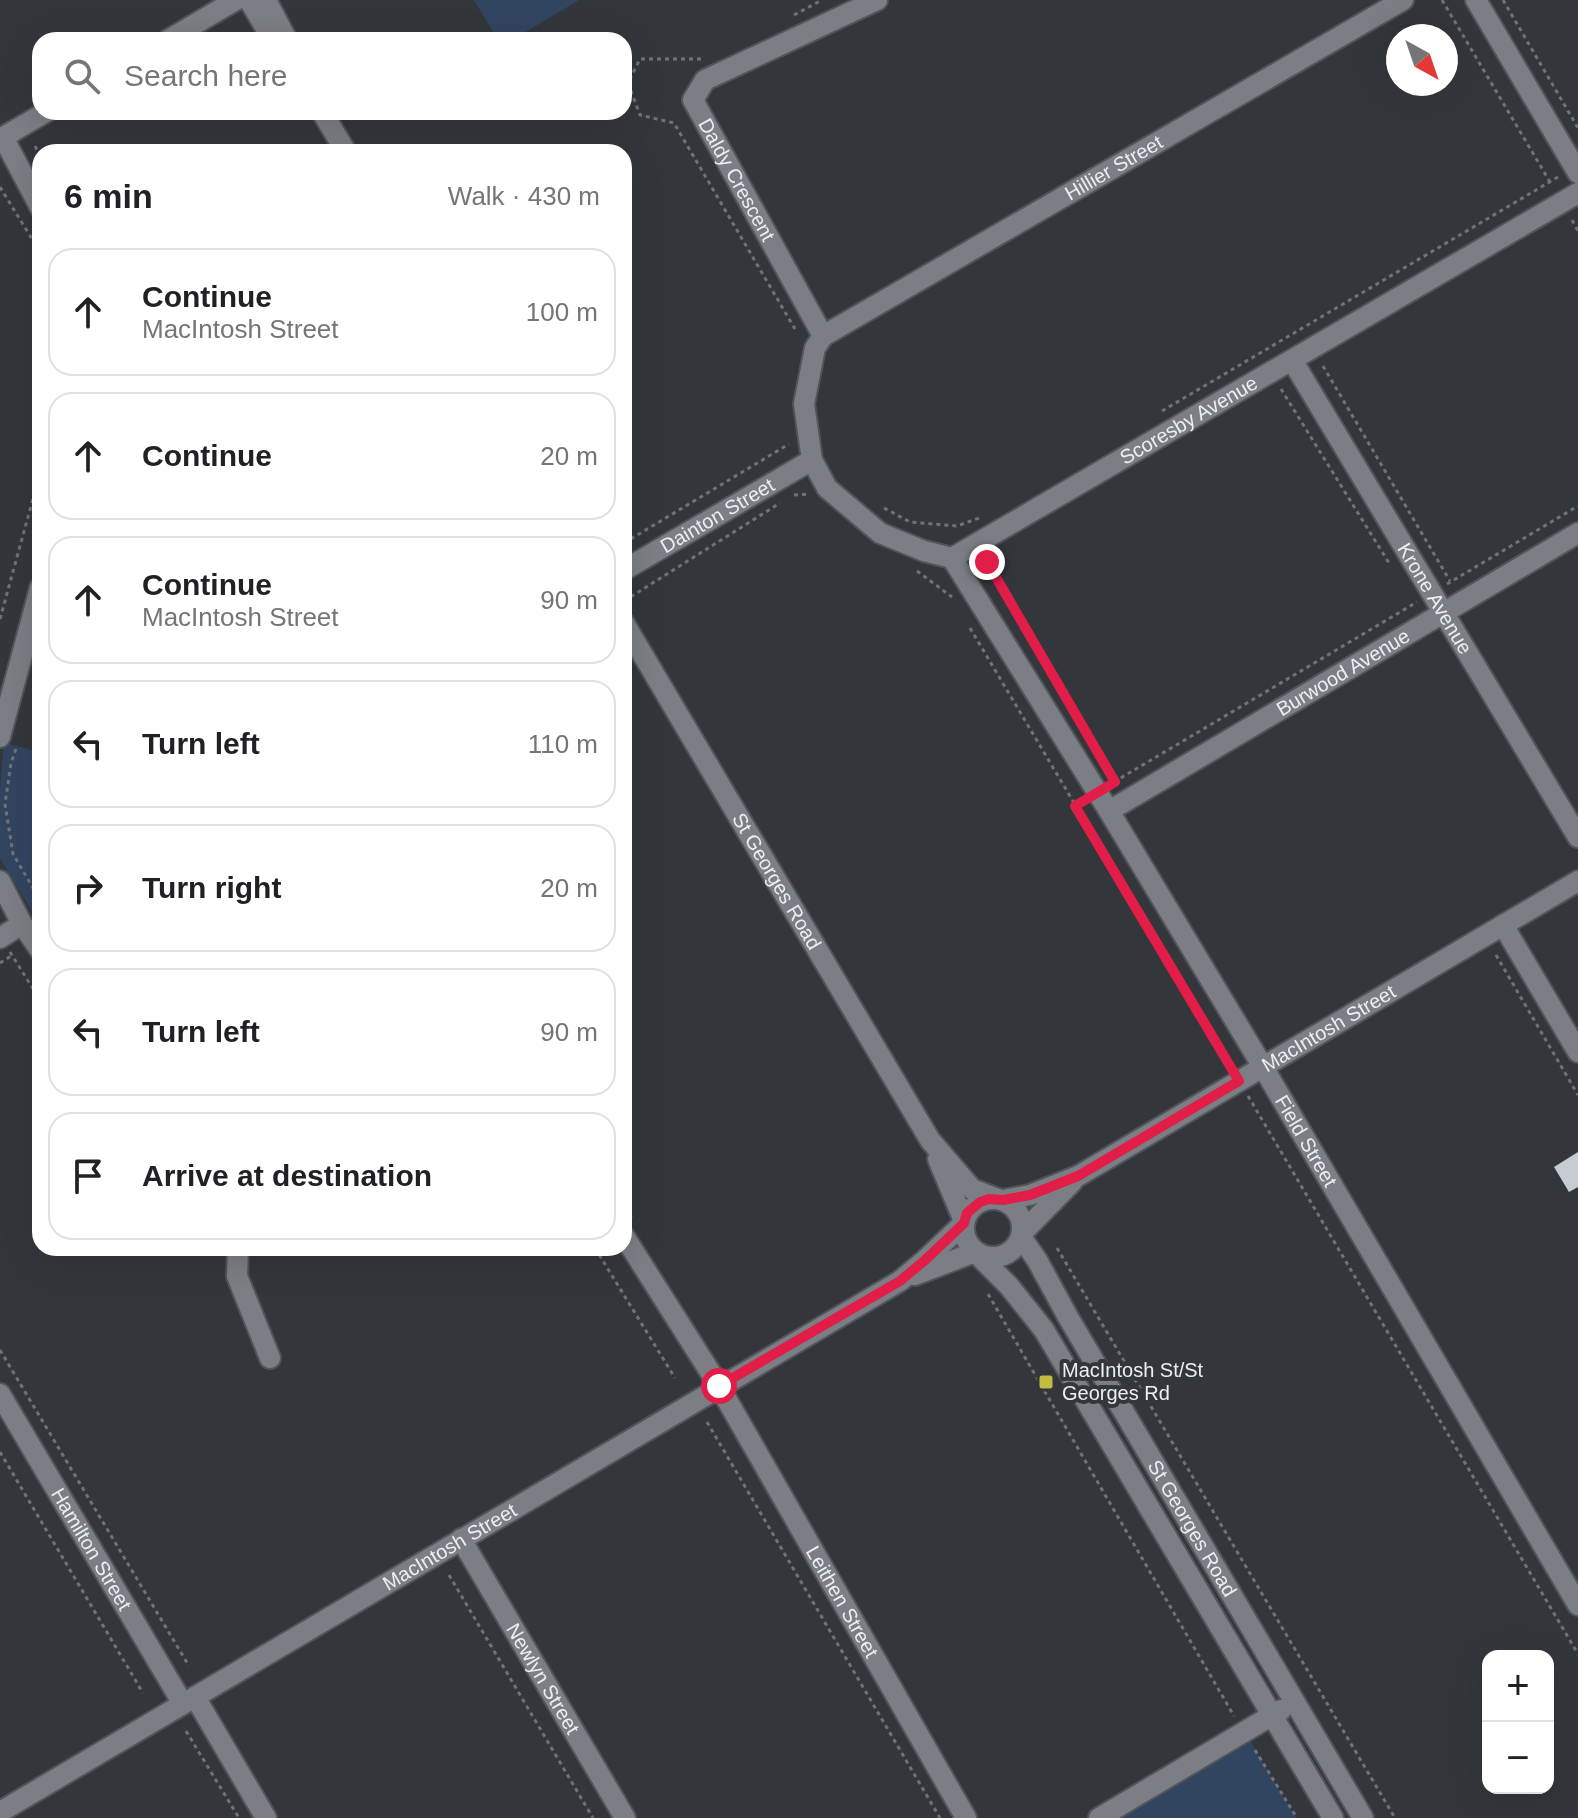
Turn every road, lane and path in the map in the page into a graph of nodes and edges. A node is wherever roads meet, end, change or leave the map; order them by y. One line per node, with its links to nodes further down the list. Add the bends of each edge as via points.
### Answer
1 (236, 0): 11 (street)
2 (249, 0): 12 (street)
3 (266, 0): 13 (street)
4 (822, 0): 10 (path)
5 (877, 0): 31 (street, Daldy Crescent, via 705,80 693,100)
6 (1403, 0): 31 (street, Hillier Street)
7 (1442, 0): 23 (path)
8 (1476, 0): 22 (street)
9 (1503, 0): 19 (path)
10 (795, 15)
11 (182, 32)
12 (268, 32)
13 (283, 32)
14 (713, 59): 15 (path, via 640,59)
15 (632, 75)
16 (632, 94): 30 (path, via 640,115 674,123)
17 (32, 120): 20 (street)
18 (327, 120): 21 (street)
19 (1578, 128)
20 (2, 138): 25 (street)
21 (341, 144)
22 (1576, 170): 23 (path)
23 (1549, 182): 26 (path); 33 (path)
24 (0, 187): 29 (path)
25 (32, 192)
26 (1570, 205): 27 (path); 28 (path); 32 (street, Scoresby Avenue)
27 (1578, 216)
28 (1578, 231)
29 (32, 239)
30 (797, 334)
31 (823, 336): 34 (street, via 815,348 804,404)
32 (1297, 368): 43 (street, Scoresby Avenue); 47 (path, via 1323,366); 48 (street, Krone Avenue)
33 (1163, 410)
34 (807, 463): 35 (path, via 811,494); 42 (path, via 799,444 792,442); 43 (street, via 827,488 880,533); 45 (street, Dainton Street)
35 (793, 495)
36 (32, 502): 54 (path)
37 (780, 503): 49 (path)
38 (1578, 506): 47 (path)
39 (883, 508): 40 (path, via 910,522 957,526)
40 (985, 515)
41 (1578, 533): 51 (street, Burwood Avenue)
42 (632, 538)
43 (952, 558): 60 (street, Field Street)
44 (987, 562): 59 (path)
45 (632, 565)
46 (912, 567): 50 (path)
47 (1450, 582): 48 (path); 51 (path)
48 (1432, 593): 53 (street, Krone Avenue); 60 (path)
49 (632, 596)
50 (952, 596)
51 (1462, 602): 53 (street, Burwood Avenue)
52 (32, 609): 57 (street)
53 (1444, 612): 61 (street, Burwood Avenue); 62 (street, Krone Avenue)
54 (0, 619)
55 (967, 623): 74 (path)
56 (632, 637): 76 (street, St Georges Road)
57 (9, 670): 58 (street)
58 (8, 743): 65 (path, via 5,804 13,854)
59 (1099, 754)
60 (1098, 792): 61 (street, Field Street)
61 (1109, 811): 73 (street, Field Street)
62 (1578, 837)
63 (0, 881): 66 (street)
64 (1578, 881): 67 (street, MacIntosh Street)
65 (32, 886)
66 (22, 924): 68 (street); 69 (street)
67 (1503, 925): 72 (street); 73 (street, MacIntosh Street)
68 (0, 937): 71 (path)
69 (32, 938)
70 (1496, 955): 75 (path)
71 (32, 987)
72 (1578, 1052)
73 (1263, 1067): 74 (street, MacIntosh Street); 99 (street, Field Street)
74 (1239, 1081): 77 (street, MacIntosh Street); 100 (path)
75 (1578, 1095)
76 (930, 1140): 78 (street, St Georges Road, via 972,1189); 79 (street, St Georges Road)
77 (1078, 1176): 78 (street, MacIntosh Street, via 1030,1195); 80 (street, MacIntosh Street)
78 (1000, 1200): 79 (street, via 973,1206); 80 (street, via 1020,1217)
79 (964, 1222): 83 (street, via 965,1239); 86 (street, MacIntosh Street)
80 (1022, 1235): 83 (street, via 1003,1256); 94 (street, St Georges Road)
81 (1057, 1248): 119 (path)
82 (632, 1249): 91 (street, Leithen Street)
83 (976, 1253): 86 (street, MacIntosh Street); 96 (street, St Georges Road, via 1044,1330)
84 (238, 1256): 89 (street, via 237,1276)
85 (600, 1256): 90 (path)
86 (900, 1281): 91 (street, MacIntosh Street)
87 (988, 1294): 107 (path)
88 (0, 1350): 101 (path)
89 (270, 1358)
90 (675, 1378)
91 (719, 1386): 97 (street, MacIntosh Street); 114 (street, Leithen Street)
92 (0, 1394): 103 (street, Hamilton Street)
93 (707, 1422): 113 (path)
94 (1144, 1445): 96 (street); 104 (street, St Georges Road)
95 (0, 1452): 102 (path)
96 (1121, 1459): 105 (street, St Georges Road)
97 (461, 1539): 103 (street, MacIntosh Street); 112 (street, Newlyn Street)
98 (449, 1575): 111 (path)
99 (1578, 1605)
100 (1578, 1654)
101 (189, 1666)
102 (143, 1693)
103 (189, 1700): 108 (street, MacIntosh Street); 110 (street, Hamilton Street)
104 (1295, 1701): 105 (street); 118 (street, St Georges Road)
105 (1272, 1716): 107 (street); 117 (street, St Georges Road)
106 (186, 1731): 109 (path)
107 (1244, 1732): 115 (street); 116 (path)
108 (0, 1812)
109 (239, 1818)
110 (266, 1818)
111 (593, 1818)
112 (625, 1818)
113 (940, 1818)
114 (966, 1818)
115 (1099, 1818)
116 (1297, 1818)
117 (1333, 1818)
118 (1363, 1818)
119 (1395, 1818)

